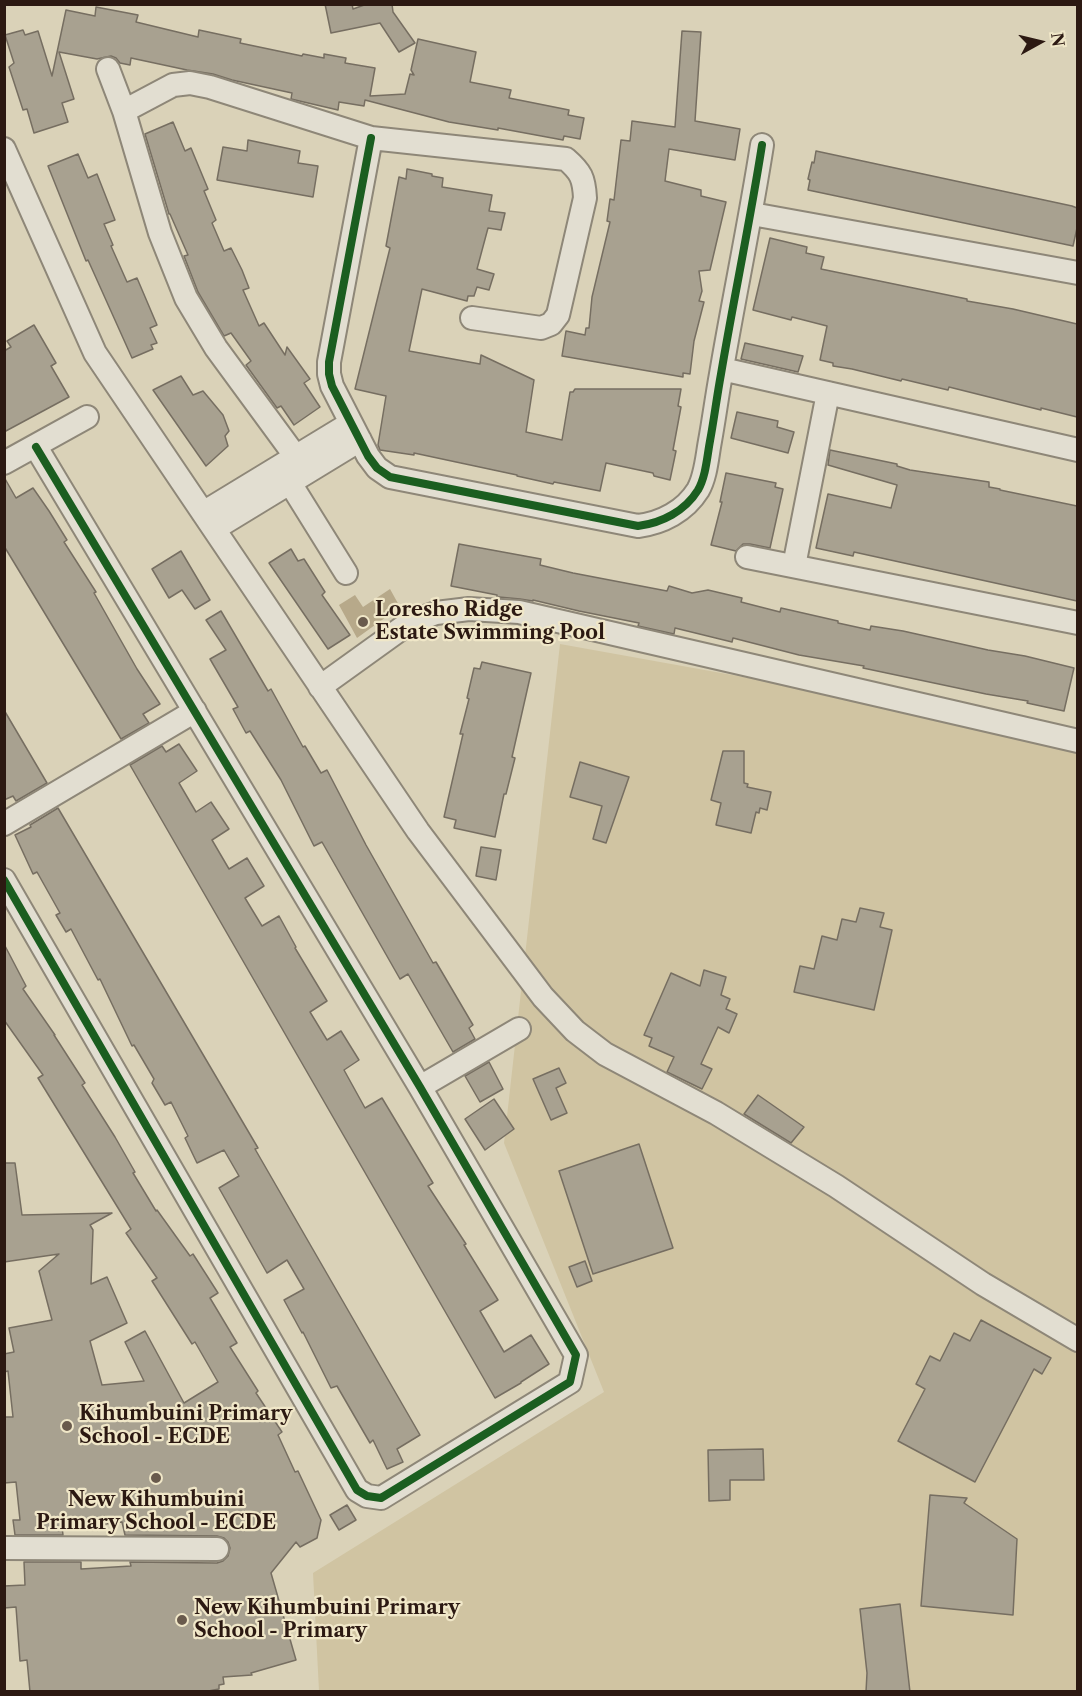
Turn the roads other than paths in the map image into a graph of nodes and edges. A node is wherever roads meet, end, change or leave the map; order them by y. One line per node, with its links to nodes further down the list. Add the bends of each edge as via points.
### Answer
1 (108, 69): 2 (street)
2 (124, 111): 3 (street, via 173,85 190,83); 15 (street, via 160,233 186,297 216,348)
3 (371, 138): 8 (street, via 567,159 578,169 584,181 585,198 558,315 541,328); 12 (street, via 329,362 332,386)
4 (762, 145): 6 (street)
5 (4, 149): 18 (street, via 95,353)
6 (752, 214): 7 (street); 9 (street)
7 (1077, 273)
8 (472, 318)
9 (722, 369): 10 (street); 12 (street, via 699,488 675,513 650,524 623,524 390,477 368,456)
10 (828, 393): 14 (street); 20 (street)
11 (87, 417): 13 (street)
12 (356, 431): 15 (street); 17 (street)
13 (36, 447): 16 (street); 24 (street)
14 (1077, 450)
15 (296, 457): 18 (street)
16 (4, 463)
17 (290, 483): 18 (street); 21 (street)
18 (209, 521): 23 (street)
19 (747, 557): 20 (street)
20 (794, 566): 22 (street)
21 (346, 573)
22 (1077, 623)
23 (320, 687): 25 (street, via 409,623 436,613 491,609); 30 (street, via 462,891 543,998 575,1031 605,1053 716,1113 836,1186 983,1284)
24 (195, 711): 26 (street); 29 (street)
25 (1077, 741)
26 (4, 824)
27 (4, 880): 29 (street, via 357,1490 381,1498 570,1382 576,1355)
28 (519, 1029): 29 (street)
29 (420, 1087)
30 (1077, 1340)
31 (4, 1548): 32 (street)
32 (217, 1549)

